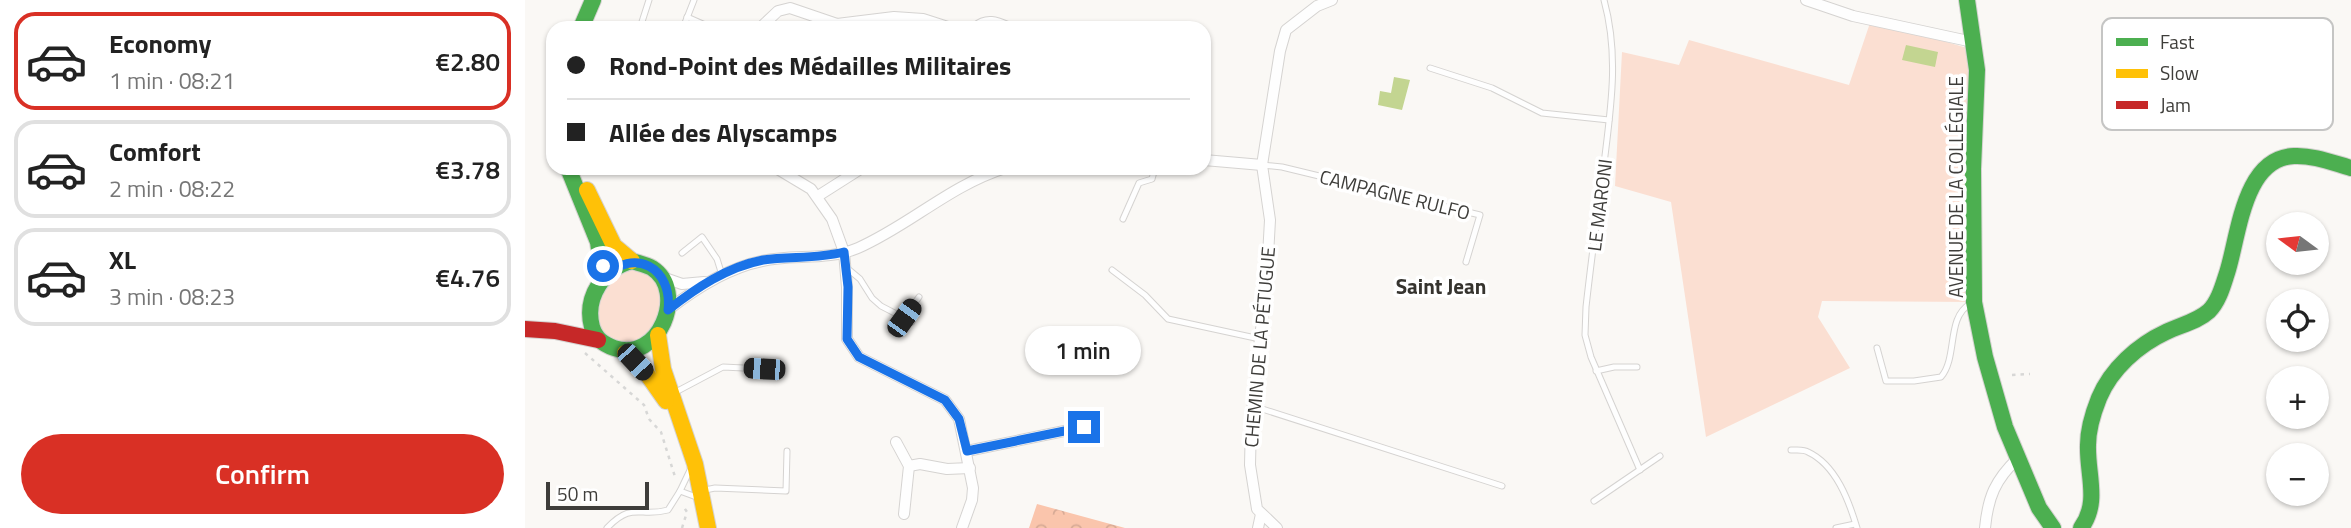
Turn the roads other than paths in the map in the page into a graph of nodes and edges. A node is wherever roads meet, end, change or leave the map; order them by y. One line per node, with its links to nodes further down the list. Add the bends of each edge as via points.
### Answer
1 (583, 0): 10 (street)
2 (593, 0): 11 (street)
3 (649, 0): 12 (lane)
4 (694, 0): 9 (lane)
5 (1604, 0): 21 (lane, LE MARONI, via 1612,29)
6 (1806, 0): 19 (street, via 1853,16)
7 (1967, 0): 19 (street, AVENUE DE LA COLLÉGIALE)
8 (1331, 1): 23 (street, CHEMIN DE LA PÉTUGUE, via 1286,30)
9 (687, 17): 13 (lane); 14 (lane)
10 (574, 21)
11 (584, 21)
12 (642, 21)
13 (686, 21)
14 (696, 21)
15 (767, 21): 16 (street, via 790,8)
16 (828, 21)
17 (861, 21): 18 (street, via 894,17)
18 (929, 21)
19 (1973, 42): 44 (street, AVENUE DE LA COLLÉGIALE, via 1977,70)
20 (1430, 68): 21 (lane, via 1492,88 1542,113)
21 (1609, 120): 58 (lane, LE MARONI, via 1585,307 1585,335)
22 (1211, 161): 23 (street)
23 (1262, 165): 36 (lane, CAMPAGNE RULFO, via 1480,215); 52 (street, CHEMIN DE LA PÉTUGUE, via 1270,220)
24 (2351, 168): 88 (street, via 2294,156 2276,159 2256,176 2211,309 2135,351 2102,392 2088,444 2092,504)
25 (571, 175): 41 (street, via 598,242)
26 (581, 175): 35 (street, via 614,246)
27 (789, 175): 31 (street)
28 (851, 175): 31 (street)
29 (986, 175): 33 (street)
30 (1153, 175): 32 (lane, via 1139,183)
31 (818, 196): 33 (street)
32 (1123, 219)
33 (844, 252): 37 (street); 39 (street, via 763,260)
34 (682, 253): 39 (lane, via 702,237)
35 (632, 261): 40 (street, via 649,266); 41 (street, via 612,268)
36 (1466, 261)
37 (845, 267): 47 (lane, via 881,306); 66 (street, via 847,339 859,357 945,400 959,419)
38 (1112, 270): 52 (lane, via 1168,318)
39 (722, 275): 42 (street)
40 (662, 277): 42 (street, via 682,284); 46 (street)
41 (603, 278): 45 (street)
42 (711, 281): 46 (street)
43 (919, 297): 47 (lane)
44 (1974, 302): 54 (lane, via 1960,312 1941,377 1887,381); 68 (street, AVENUE DE LA COLLÉGIALE, via 1989,375)
45 (592, 309): 50 (street, via 571,326); 53 (street)
46 (668, 310): 51 (street)
47 (904, 318): 48 (lane)
48 (912, 322)
49 (525, 329): 50 (street)
50 (555, 331): 53 (street)
51 (658, 335): 55 (street, via 643,348); 59 (street)
52 (1260, 339): 60 (street, CHEMIN DE LA PÉTUGUE)
53 (598, 340): 55 (street)
54 (1877, 348)
55 (625, 353): 61 (street, via 647,374)
56 (1637, 367): 58 (lane)
57 (764, 369): 59 (lane, via 723,367)
58 (1597, 370): 72 (lane, LE MARONI)
59 (669, 395): 61 (street)
60 (1252, 406): 73 (lane); 78 (street, CHEMIN DE LA PÉTUGUE, via 1250,465)
61 (674, 413): 69 (street)
62 (1084, 427): 66 (street)
63 (896, 442): 70 (street)
64 (1791, 450): 79 (lane, via 1807,450 1831,470)
65 (787, 451): 75 (lane, via 786,491 715,488)
66 (967, 451): 71 (street)
67 (1660, 456): 72 (lane)
68 (2018, 458): 86 (street, via 1991,492); 87 (street, AVENUE DE LA COLLÉGIALE, via 2039,508)
69 (694, 462): 74 (lane); 75 (street)
70 (909, 466): 71 (street); 77 (street)
71 (970, 468): 83 (street, via 972,500)
72 (1640, 470): 76 (lane)
73 (1502, 486)
74 (680, 491): 75 (lane); 81 (lane, via 669,510 619,515)
75 (703, 495): 82 (street)
76 (1594, 501)
77 (904, 514)
78 (1261, 514): 80 (street); 84 (street, CHEMIN DE LA PÉTUGUE)
79 (1856, 526): 85 (lane)
80 (1275, 527)
81 (607, 528)
82 (708, 528)
83 (962, 528)
84 (1258, 528)
85 (1836, 528)
86 (1985, 528)
87 (2053, 528)
88 (2081, 528)

